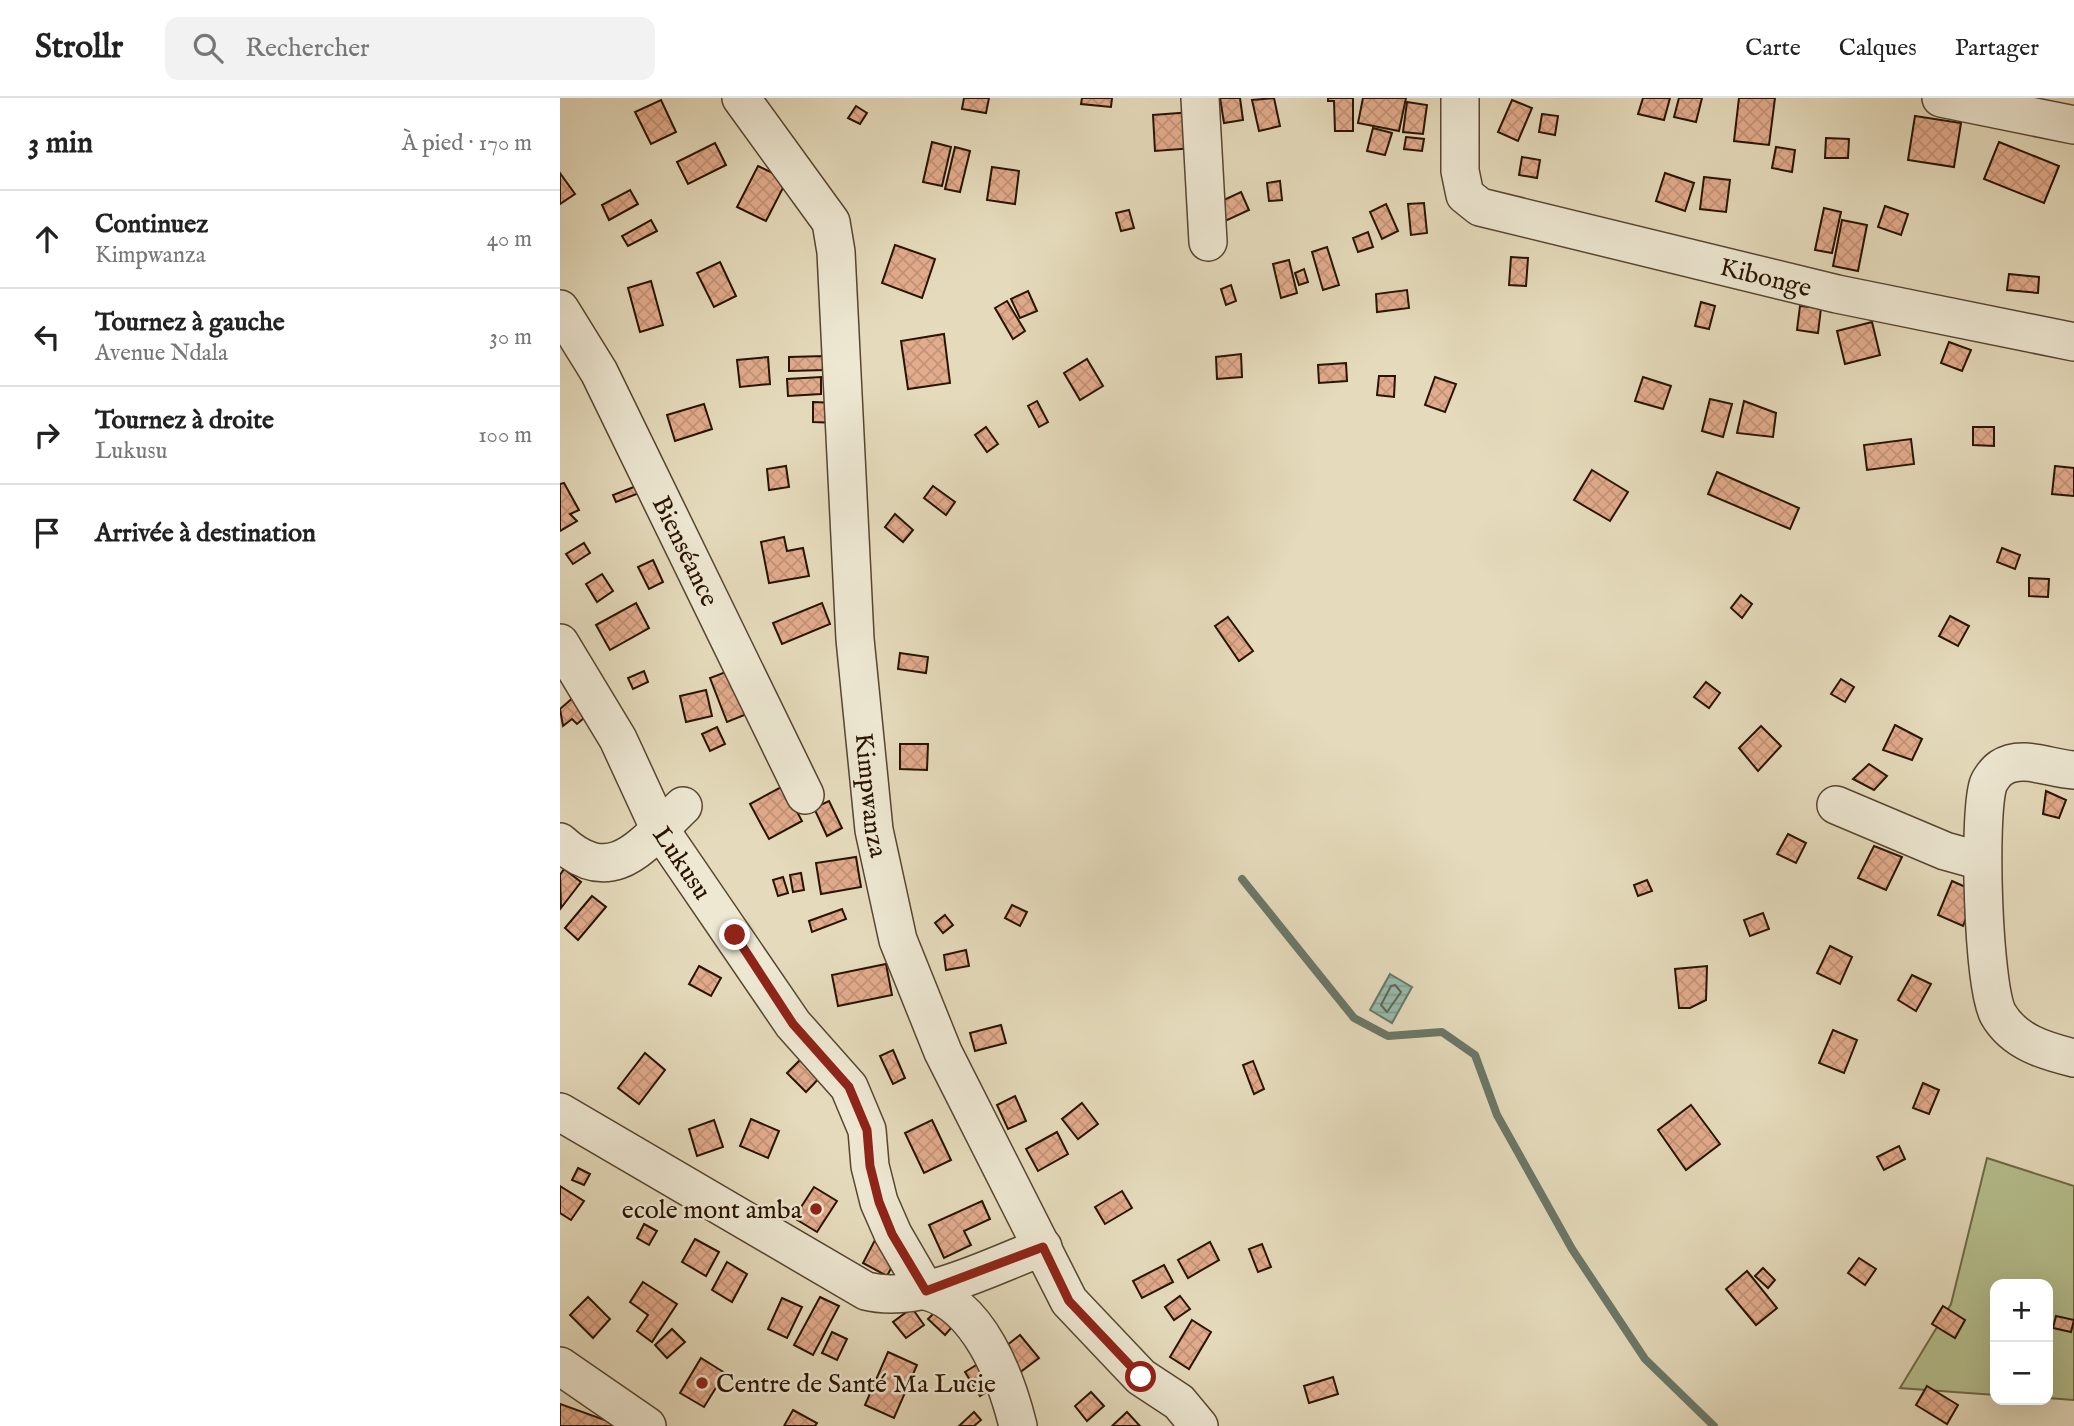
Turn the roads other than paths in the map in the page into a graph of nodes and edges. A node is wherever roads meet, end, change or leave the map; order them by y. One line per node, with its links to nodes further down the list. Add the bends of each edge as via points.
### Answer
1 (741, 98): 18 (street, Kimpwanza, via 831,222 855,639 874,830 898,940 943,1052)
2 (1200, 98): 6 (street)
3 (1460, 98): 8 (street, Kibonge, via 1460,171 1465,195 1480,207 1952,320)
4 (1941, 98): 5 (street)
5 (2074, 125)
6 (1208, 242)
7 (560, 309): 11 (street, Bienséance, via 599,372)
8 (2074, 342)
9 (560, 643): 13 (street, Lukusu)
10 (2074, 769): 15 (street, via 2023,762 2001,768 1988,783)
11 (806, 795)
12 (1836, 804): 15 (street, via 1945,851)
13 (671, 817): 14 (street, via 624,860 596,863); 19 (street, Lukusu, via 793,1024 849,1087 867,1130 879,1202)
14 (560, 842)
15 (1981, 861): 16 (street, via 1997,1013 2018,1038)
16 (2074, 1058)
17 (560, 1112): 19 (street, via 866,1291 885,1296)
18 (1043, 1247): 19 (street); 23 (street, Kimpwanza, via 1069,1301 1141,1377 1180,1402)
19 (926, 1291): 22 (street, via 945,1296 966,1314 1004,1382)
20 (560, 1366): 21 (street)
21 (647, 1426)
22 (1018, 1426)
23 (1199, 1426)

